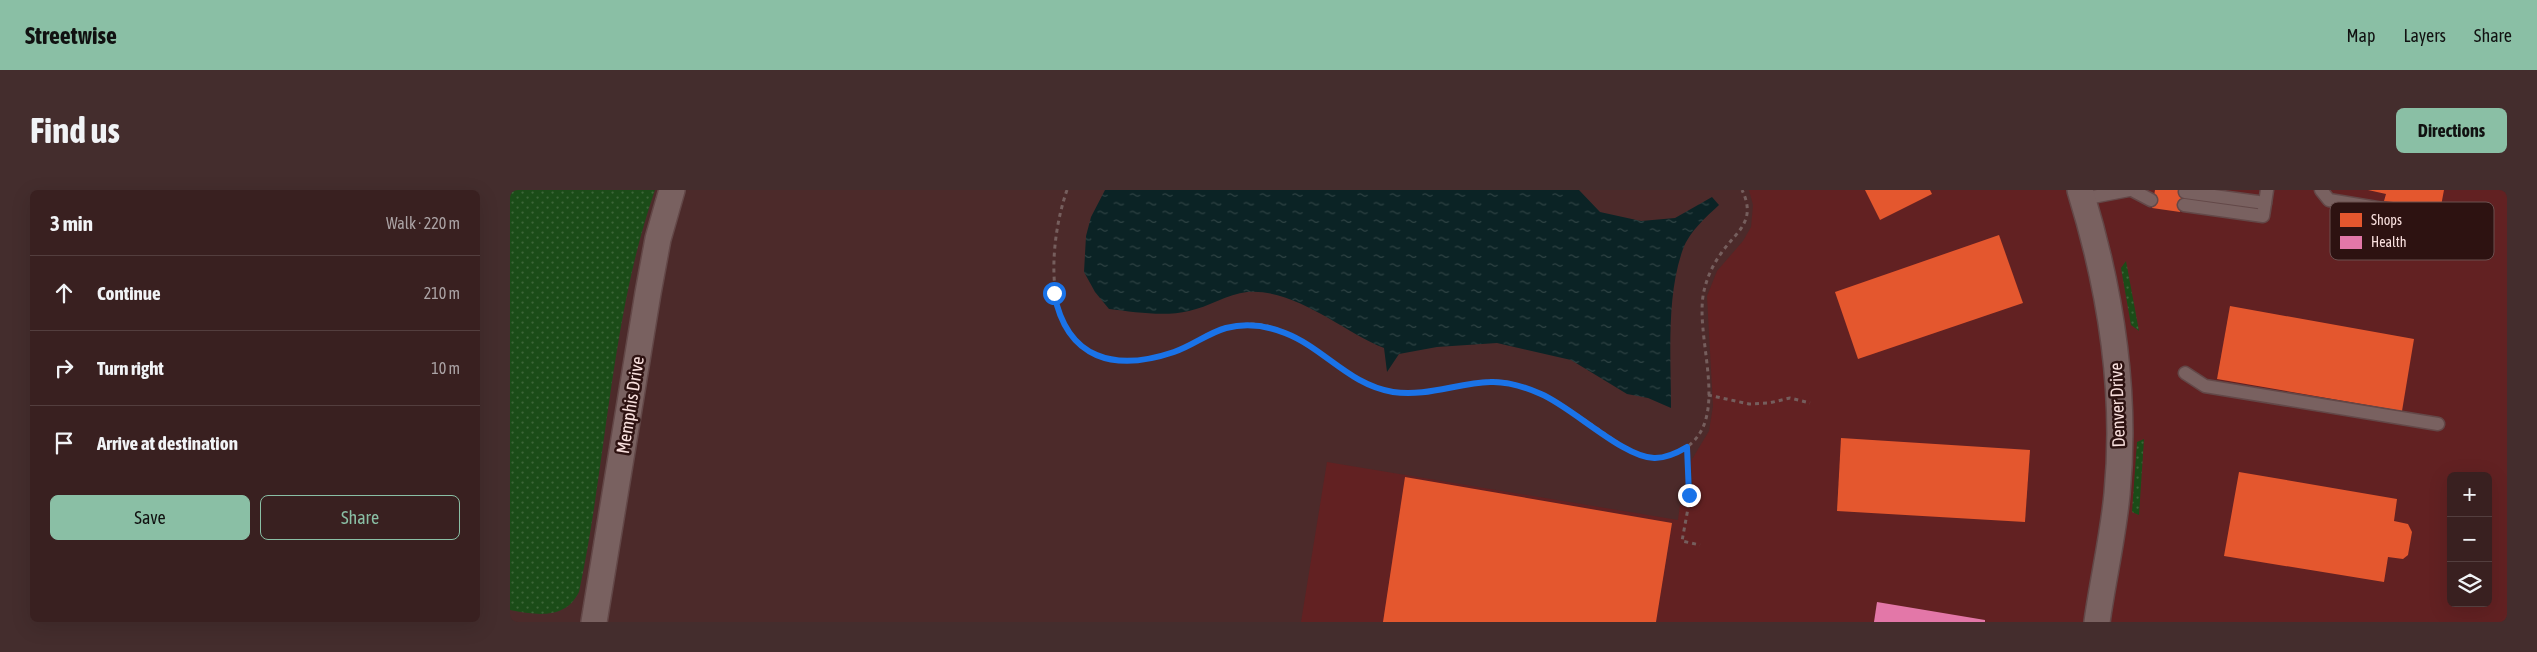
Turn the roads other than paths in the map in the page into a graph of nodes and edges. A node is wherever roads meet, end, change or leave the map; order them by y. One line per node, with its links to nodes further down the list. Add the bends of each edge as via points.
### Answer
1 (672, 190): 13 (street, Memphis Drive, via 658,239 648,293)
2 (2130, 190): 6 (lane); 7 (lane)
3 (2267, 190): 9 (lane)
4 (2321, 190): 8 (lane, via 2329,200)
5 (2186, 192): 9 (lane)
6 (2081, 194): 14 (street, Denver Drive, via 2110,311 2117,366 2117,493)
7 (2151, 200)
8 (2341, 202)
9 (2265, 203): 10 (lane, via 2263,216)
10 (2184, 205)
11 (2185, 372): 12 (lane, via 2205,386)
12 (2438, 424)
13 (594, 622)
14 (2097, 622)

